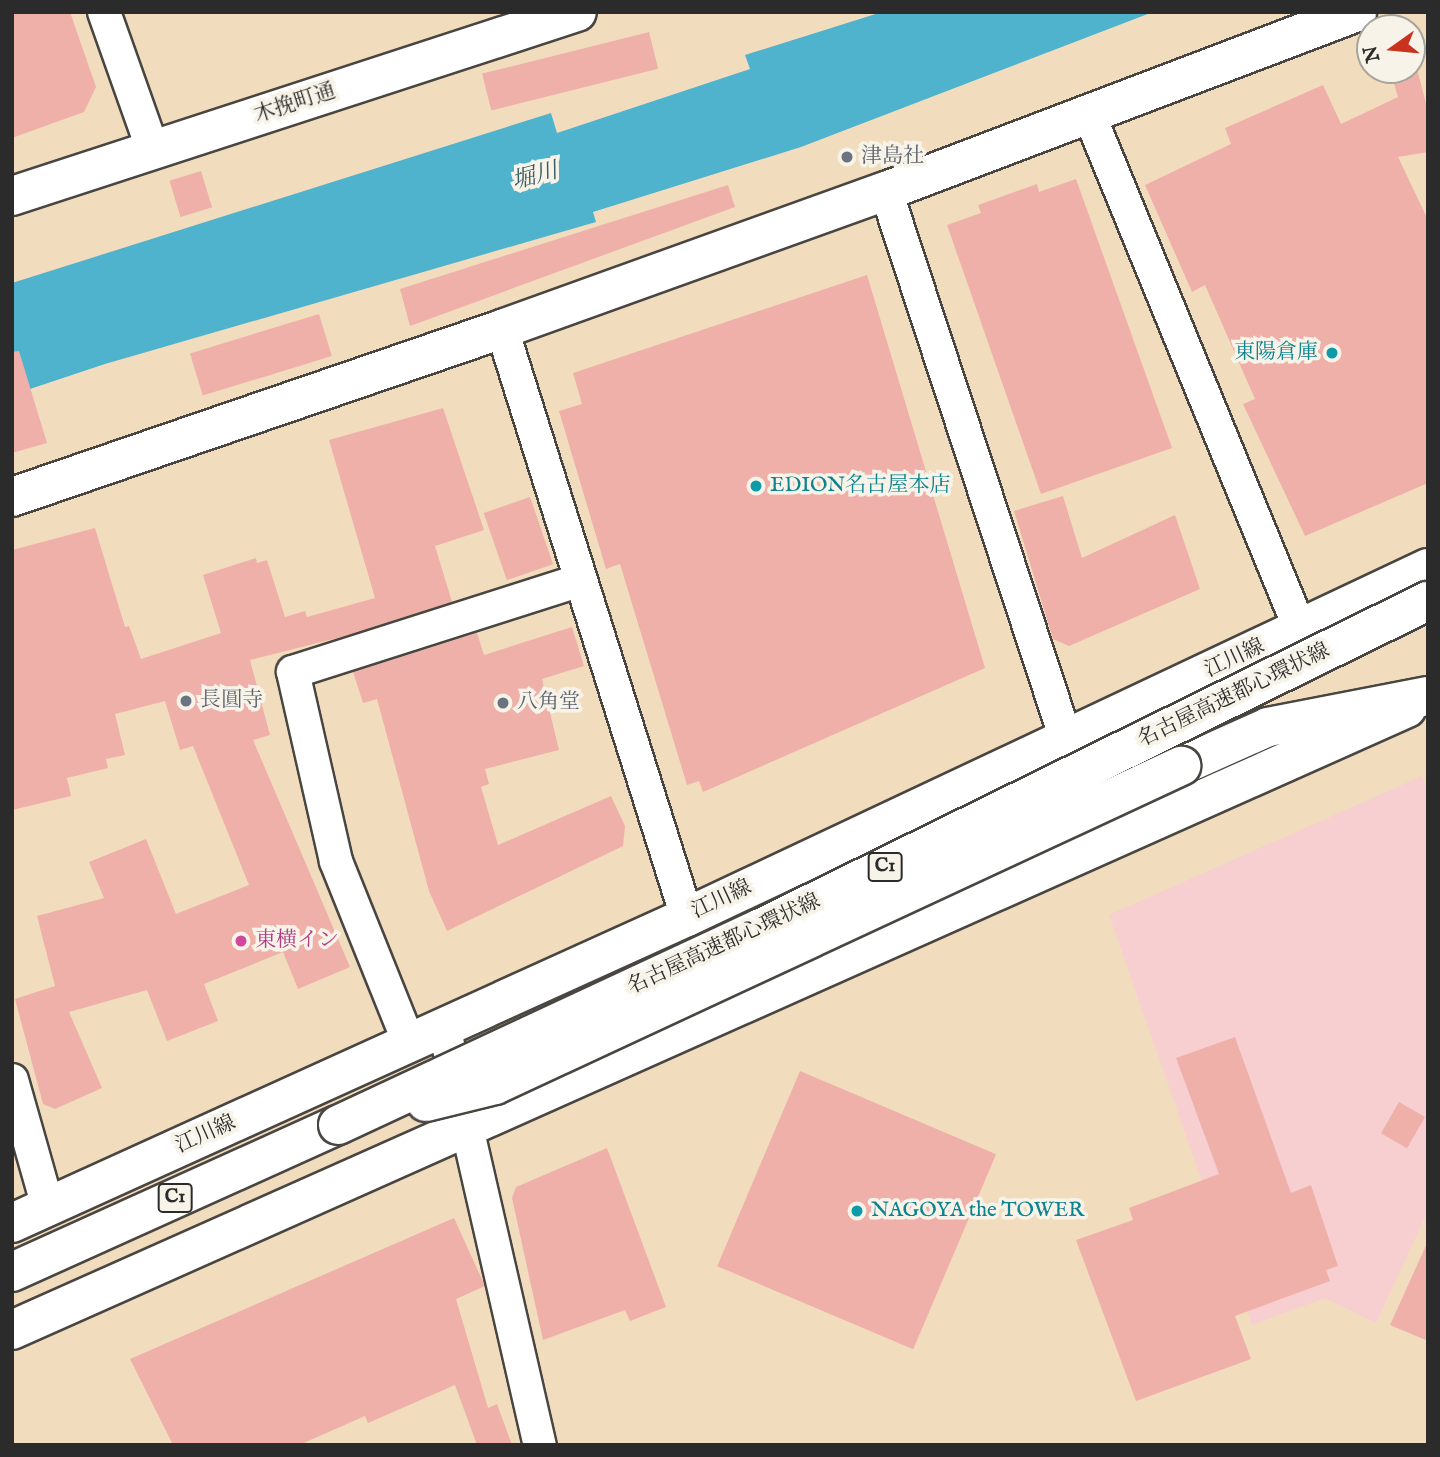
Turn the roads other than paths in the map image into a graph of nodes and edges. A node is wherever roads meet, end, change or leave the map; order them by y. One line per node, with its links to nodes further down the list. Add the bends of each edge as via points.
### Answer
1 (104, 12): 6 (street)
2 (577, 12): 4 (main road, 木挽町通)
3 (1357, 12): 5 (main road)
4 (513, 22): 6 (main road, 木挽町通)
5 (1089, 114): 7 (main road); 14 (street)
6 (153, 150): 8 (main road, 木挽町通)
7 (887, 191): 9 (main road); 16 (street)
8 (12, 196)
9 (502, 329): 10 (main road); 12 (street)
10 (12, 497)
11 (1428, 568): 14 (main road, 江川線)
12 (581, 580): 17 (street); 19 (street, via 293,672 336,861)
13 (1428, 601): 21 (main road, 名古屋高速都心環状線 / C1, bridge, via 773,922)
14 (1300, 629): 16 (main road, 江川線)
15 (1428, 697): 21 (main road, bridge, via 1268,727 495,1085); 22 (main road)
16 (1066, 739): 17 (main road, 江川線)
17 (687, 917): 18 (main road, 江川線)
18 (444, 1027): 19 (main road, 江川線); 22 (street)
19 (409, 1043): 23 (main road, 江川線)
20 (12, 1080): 23 (street)
21 (338, 1125): 25 (main road, 名古屋高速都心環状線 / C1)
22 (468, 1127): 26 (main road); 27 (street)
23 (48, 1207): 24 (main road, 江川線)
24 (12, 1223)
25 (12, 1272)
26 (12, 1330)
27 (540, 1445)

